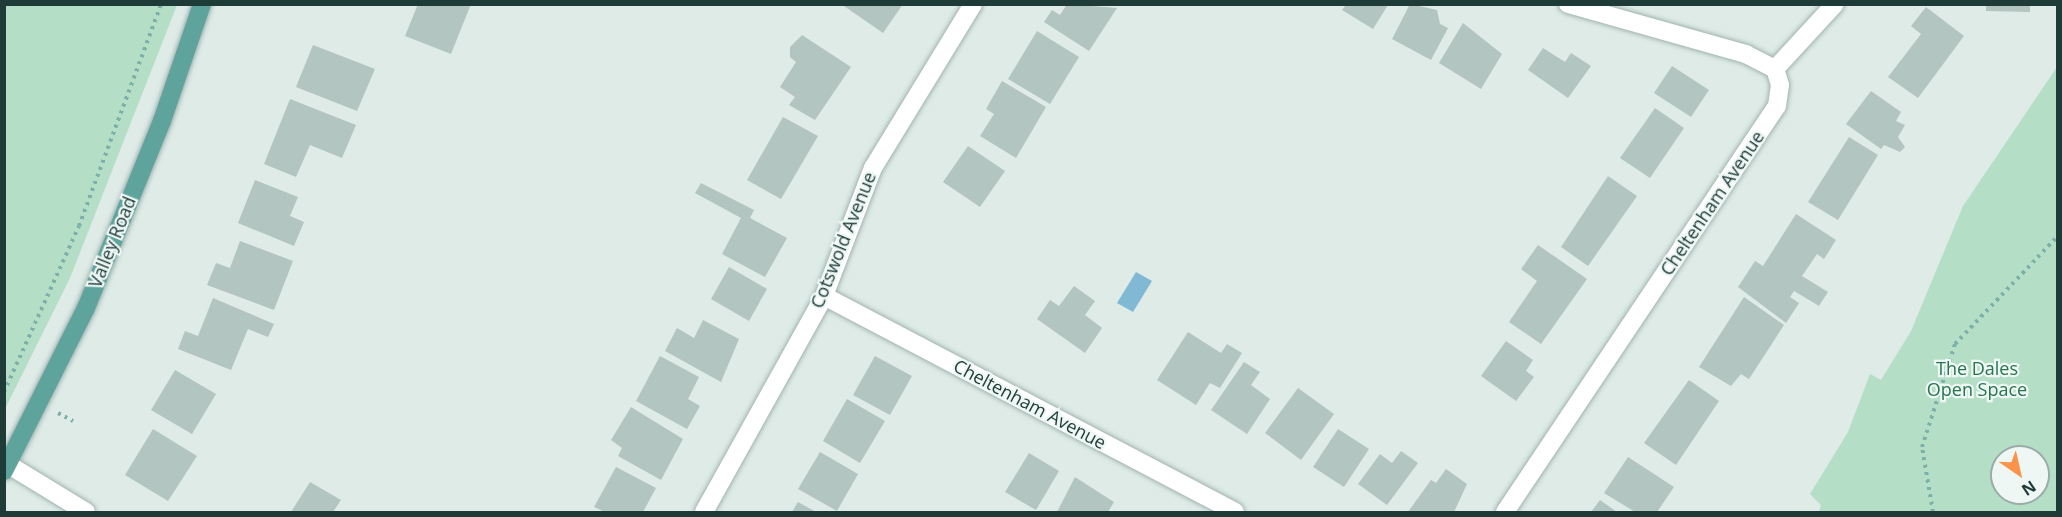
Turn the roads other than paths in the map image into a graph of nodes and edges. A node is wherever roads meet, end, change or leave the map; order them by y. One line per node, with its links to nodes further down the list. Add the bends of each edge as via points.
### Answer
1 (202, 4): 7 (main road, Valley Road, via 162,121 86,308)
2 (974, 4): 6 (street, Cotswold Avenue, via 873,168)
3 (1568, 4): 5 (street, via 1746,54)
4 (1835, 4): 5 (street)
5 (1775, 69): 11 (street, Cheltenham Avenue, via 1780,85 1777,106)
6 (824, 296): 9 (street, Cotswold Avenue); 10 (street, Cheltenham Avenue)
7 (6, 466): 8 (street)
8 (86, 513)
9 (704, 513)
10 (1236, 513)
11 (1505, 513)

